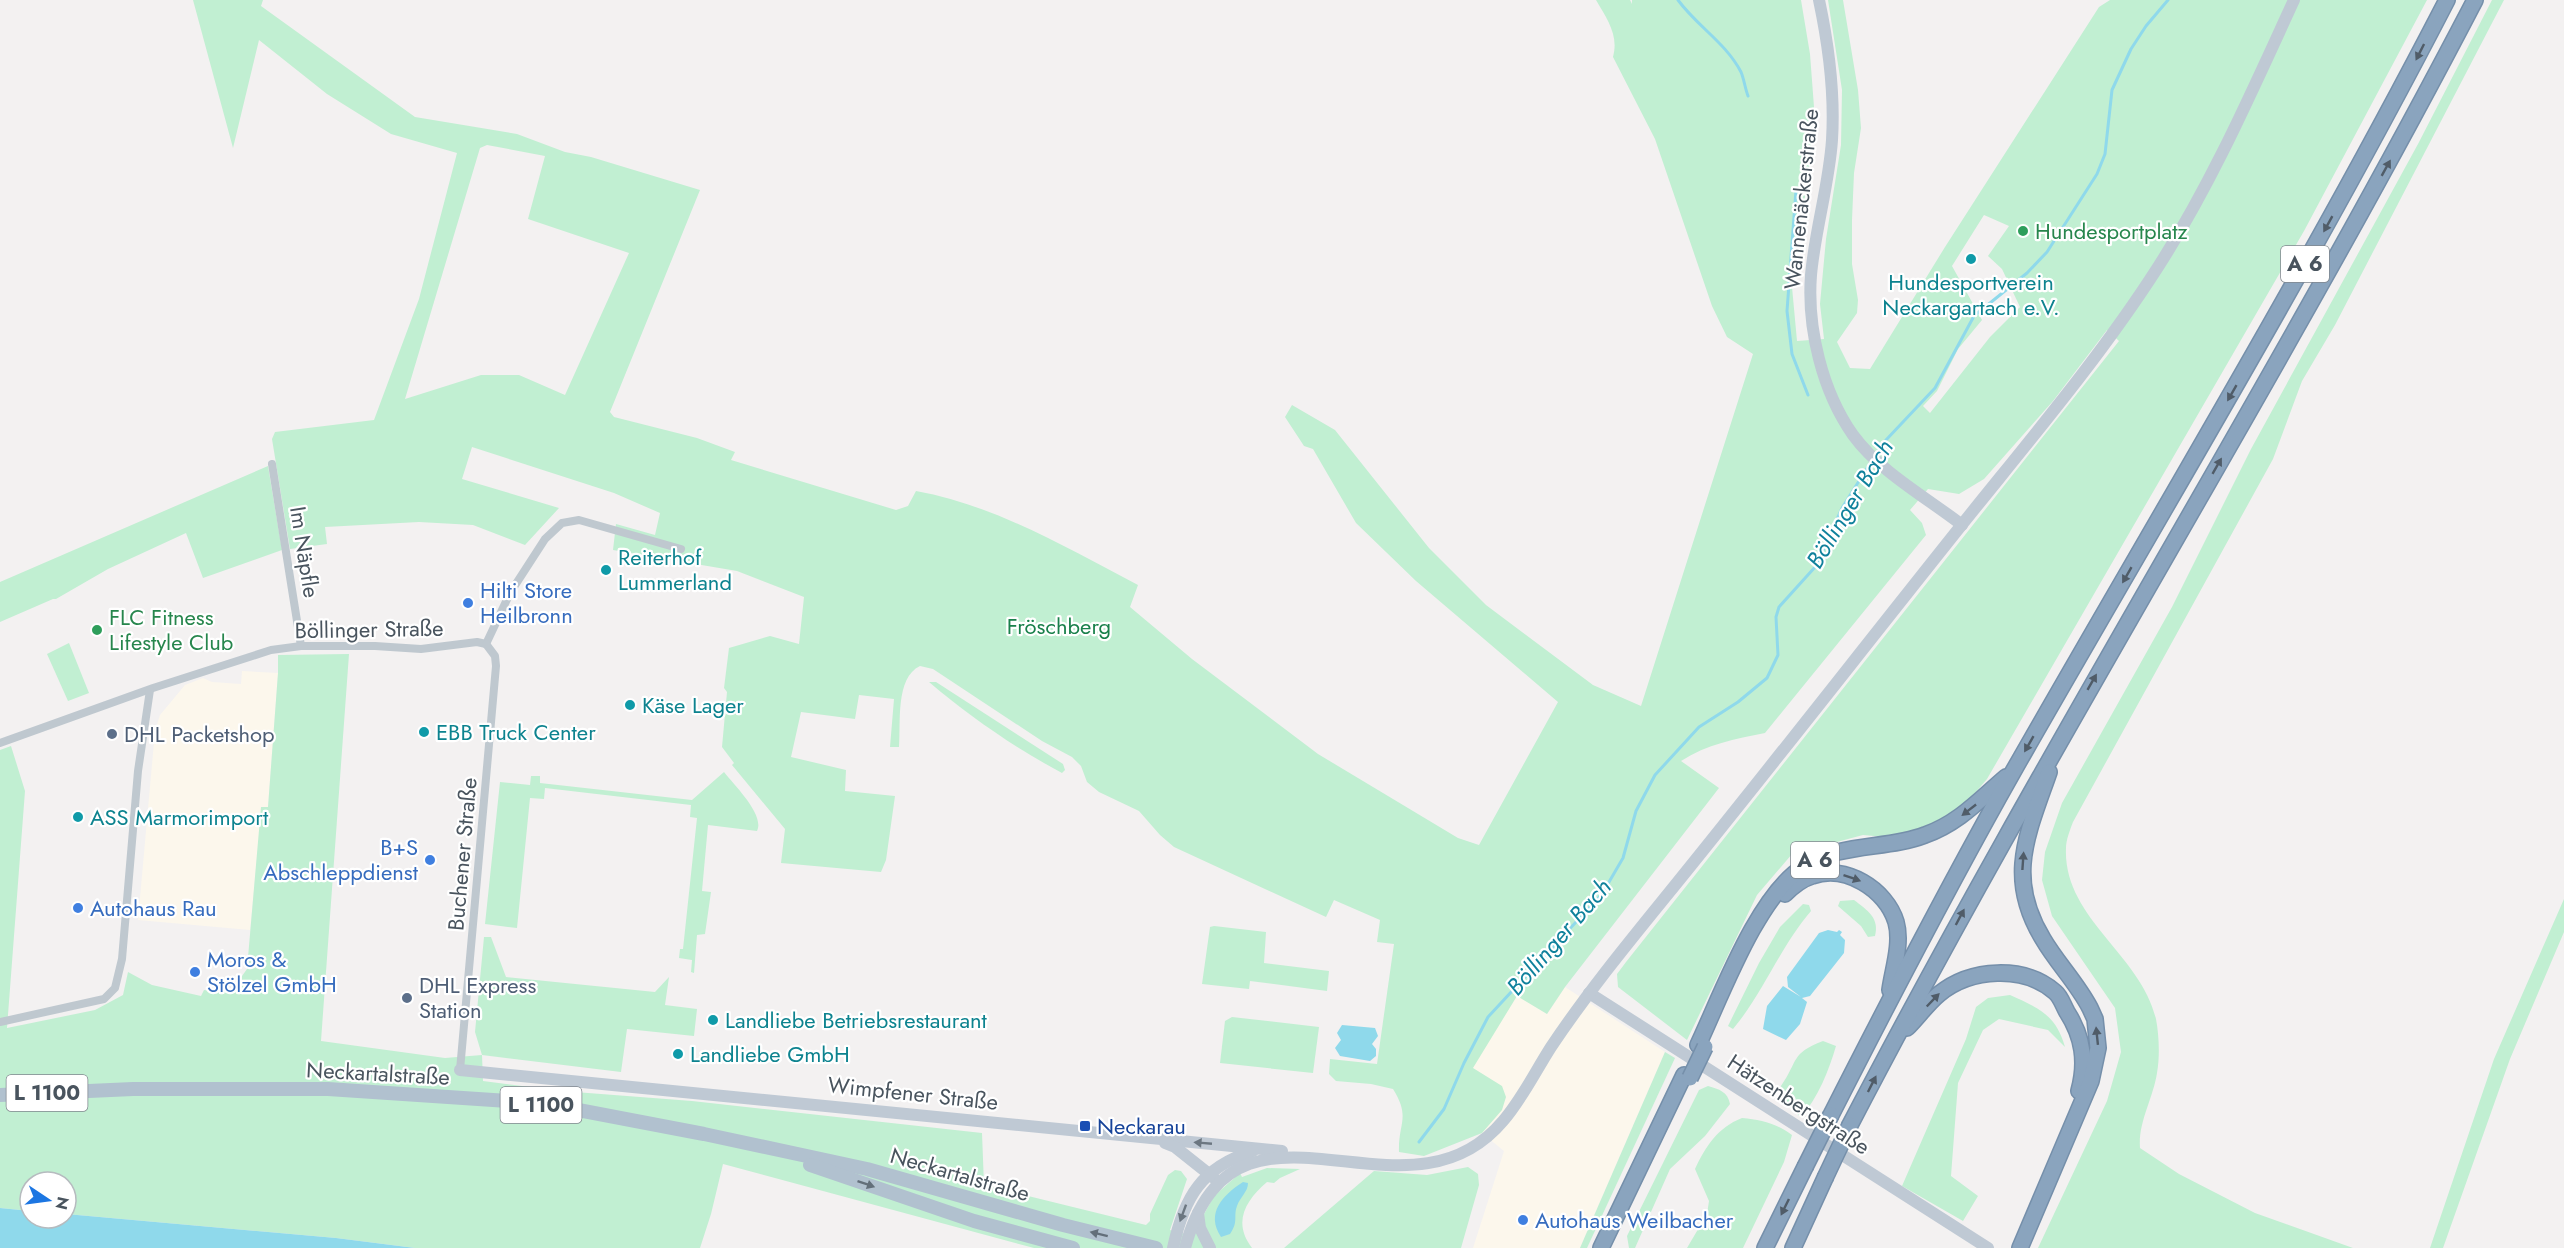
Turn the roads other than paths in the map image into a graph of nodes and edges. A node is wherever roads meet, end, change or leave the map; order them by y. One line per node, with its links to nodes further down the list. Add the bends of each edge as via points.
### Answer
1 (1819, 0): 6 (street, Wannenäckerstraße, via 1832,67 1832,142 1811,276 1814,327 1824,378 1854,436 1882,464)
2 (2294, 0): 6 (street, Wimpfener Straße, via 2226,146 2159,266 2123,319)
3 (2447, 0): 13 (highway, A 6, one-way to 13, via 2326,227)
4 (2475, 0): 11 (highway, A 6, one-way to 4, via 2317,292)
5 (272, 464): 9 (street, Im Näpfle)
6 (1962, 525): 14 (street, Wimpfener Straße)
7 (681, 549): 8 (street, via 579,520 562,523 545,539 510,593)
8 (486, 644): 9 (street, Böllinger Straße, via 421,649); 19 (street, Buchener Straße, via 495,656 495,685)
9 (301, 646): 10 (street, Böllinger Straße, via 271,650)
10 (150, 690): 12 (street, Böllinger Straße); 16 (street, via 142,731 116,988 104,999)
11 (2063, 733): 17 (highway, A 6, one-way to 11); 29 (highway, one-way to 11, via 2083,1104 2098,1048 2095,1018 2034,925 2023,881 2027,832)
12 (0, 743)
13 (2013, 772): 15 (highway, A 6); 18 (highway, A 6, one-way to 18, via 1977,805 1942,828 1907,840 1827,855 1803,866 1787,880 1763,911)
14 (1589, 993): 25 (street, Wimpfener Straße, via 1512,1109 1486,1138 1452,1158 1430,1165); 39 (street, Hätzenbergstraße)
15 (1887, 1005): 18 (highway, one-way to 15, via 1759,932 1785,894 1811,876 1833,873 1868,884 1891,910 1898,938); 37 (highway, A 6, one-way to 37, bridge)
16 (0, 1022)
17 (1893, 1043): 29 (highway, one-way to 29, via 1940,993 1963,980 1996,972 2018,974 2039,980 2058,994 2080,1035 2082,1079); 38 (highway, A 6, one-way to 17, bridge)
18 (1702, 1046): 20 (highway, bridge)
19 (460, 1070): 22 (street, Wimpfener Straße)
20 (1687, 1077): 35 (highway); 36 (highway)
21 (0, 1095): 23 (main road, Neckartalstraße / L 1100, via 134,1089 328,1089 573,1109)
22 (1146, 1137): 24 (street, Wimpfener Straße, one-way to 22); 26 (street, Wimpfener Straße, via 1175,1147)
23 (751, 1145): 30 (main road, Neckartalstraße / L 1100, one-way to 30, via 974,1221); 31 (main road, Neckartalstraße / L 1100, one-way to 23, via 867,1169)
24 (1260, 1149): 25 (street, Wimpfener Straße); 26 (street, Wimpfener Straße, via 1234,1157)
25 (1400, 1166): 27 (street, Wimpfener Straße, via 1270,1157 1240,1167)
26 (1207, 1175): 27 (street, Wimpfener Straße); 32 (street, Wimpfener Straße, one-way to 32, via 1189,1196)
27 (1221, 1179): 28 (street)
28 (1198, 1212): 33 (street); 34 (street, via 1200,1228)
29 (2017, 1247)
30 (1073, 1248)
31 (1156, 1248)
32 (1173, 1248)
33 (1185, 1248)
34 (1210, 1248)
35 (1601, 1248)
36 (1609, 1248)
37 (1765, 1248)
38 (1793, 1248)
39 (1988, 1248)

